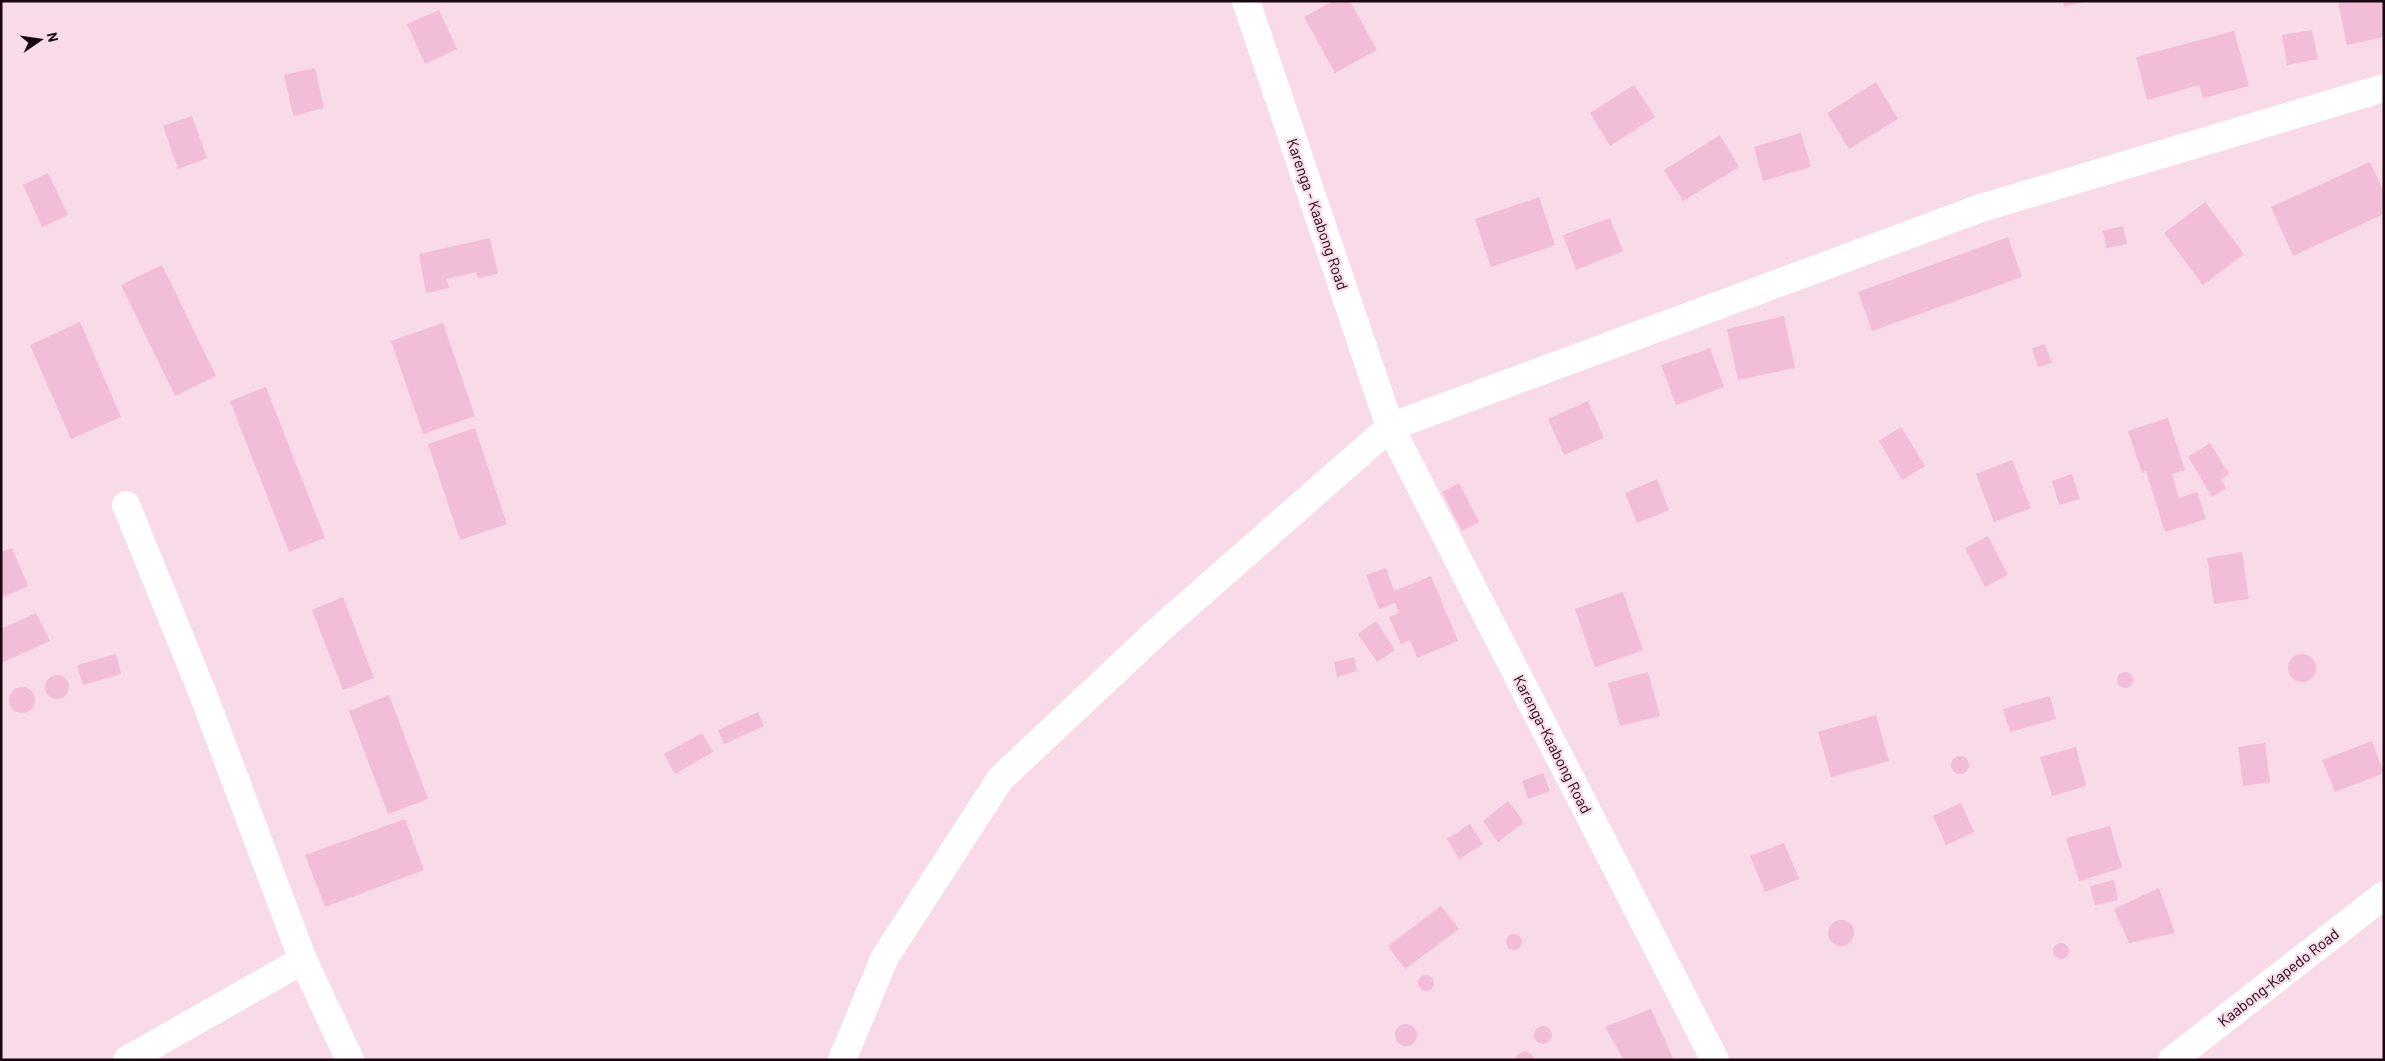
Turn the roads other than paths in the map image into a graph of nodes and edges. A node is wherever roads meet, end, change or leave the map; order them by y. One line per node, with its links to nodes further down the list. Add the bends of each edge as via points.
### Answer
1 (1246, 1): 3 (main road, Karenga - Kaabong Road)
2 (2384, 88): 3 (main road, via 1981,208)
3 (1390, 428): 9 (main road, via 1160,628 1001,778 885,957); 10 (main road, Karenga-Kaabong Road)
4 (126, 505): 6 (main road, via 203,694)
5 (2384, 895): 11 (main road, Kaabong-Kapedo Road)
6 (303, 960): 7 (main road); 8 (main road)
7 (127, 1060)
8 (350, 1060)
9 (842, 1060)
10 (1715, 1060)
11 (2172, 1060)

